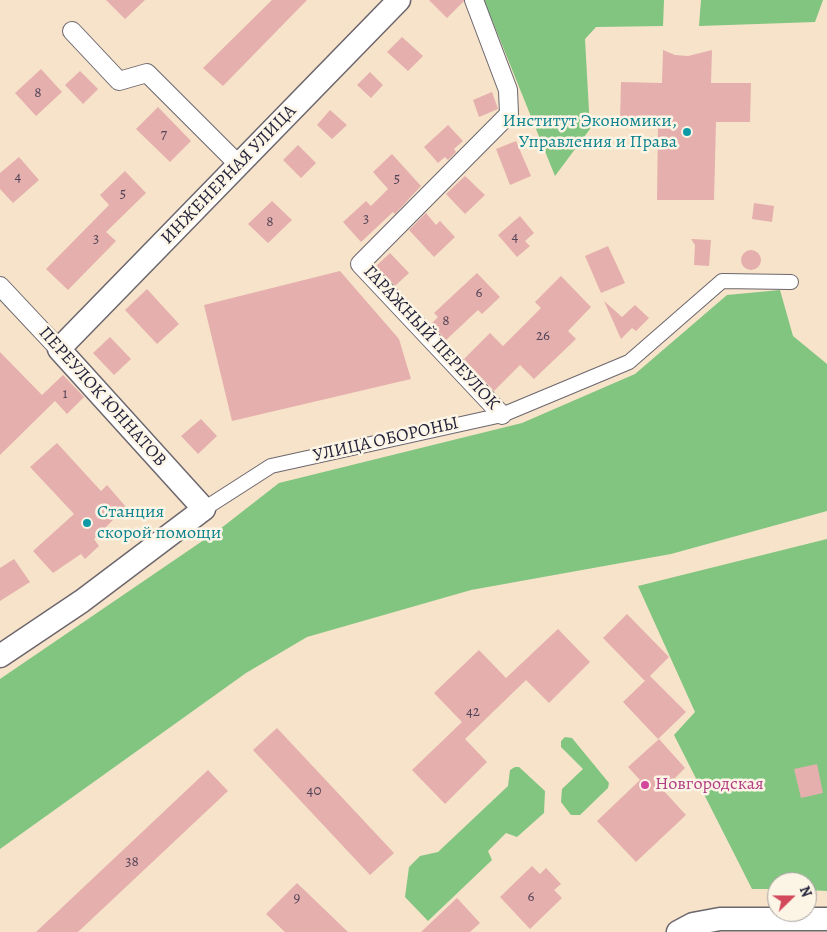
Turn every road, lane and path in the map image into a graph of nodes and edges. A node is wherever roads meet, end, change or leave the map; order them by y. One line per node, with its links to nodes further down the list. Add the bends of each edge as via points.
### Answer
1 (399, 0): 4 (street, ИНЖЕНЕРНАЯ УЛИЦА)
2 (474, 0): 8 (street, ГАРАЖНЫЙ ПЕРЕУЛОК, via 508,90 509,114 360,264)
3 (72, 31): 4 (street, via 119,81 147,73)
4 (239, 166): 7 (street, ИНЖЕНЕРНАЯ УЛИЦА)
5 (791, 282): 8 (street, УЛИЦА ОБОРОНЫ, via 722,281 629,362)
6 (0, 286): 7 (street, ПЕРЕУЛОК ЮННАТОВ)
7 (59, 349): 9 (street, ПЕРЕУЛОК ЮННАТОВ)
8 (502, 415): 9 (street, УЛИЦА ОБОРОНЫ, via 271,466)
9 (204, 509): 10 (street, УЛИЦА ОБОРОНЫ, via 82,601)
10 (0, 656)
11 (827, 919): 12 (street, via 720,919 693,924)
12 (678, 932)

